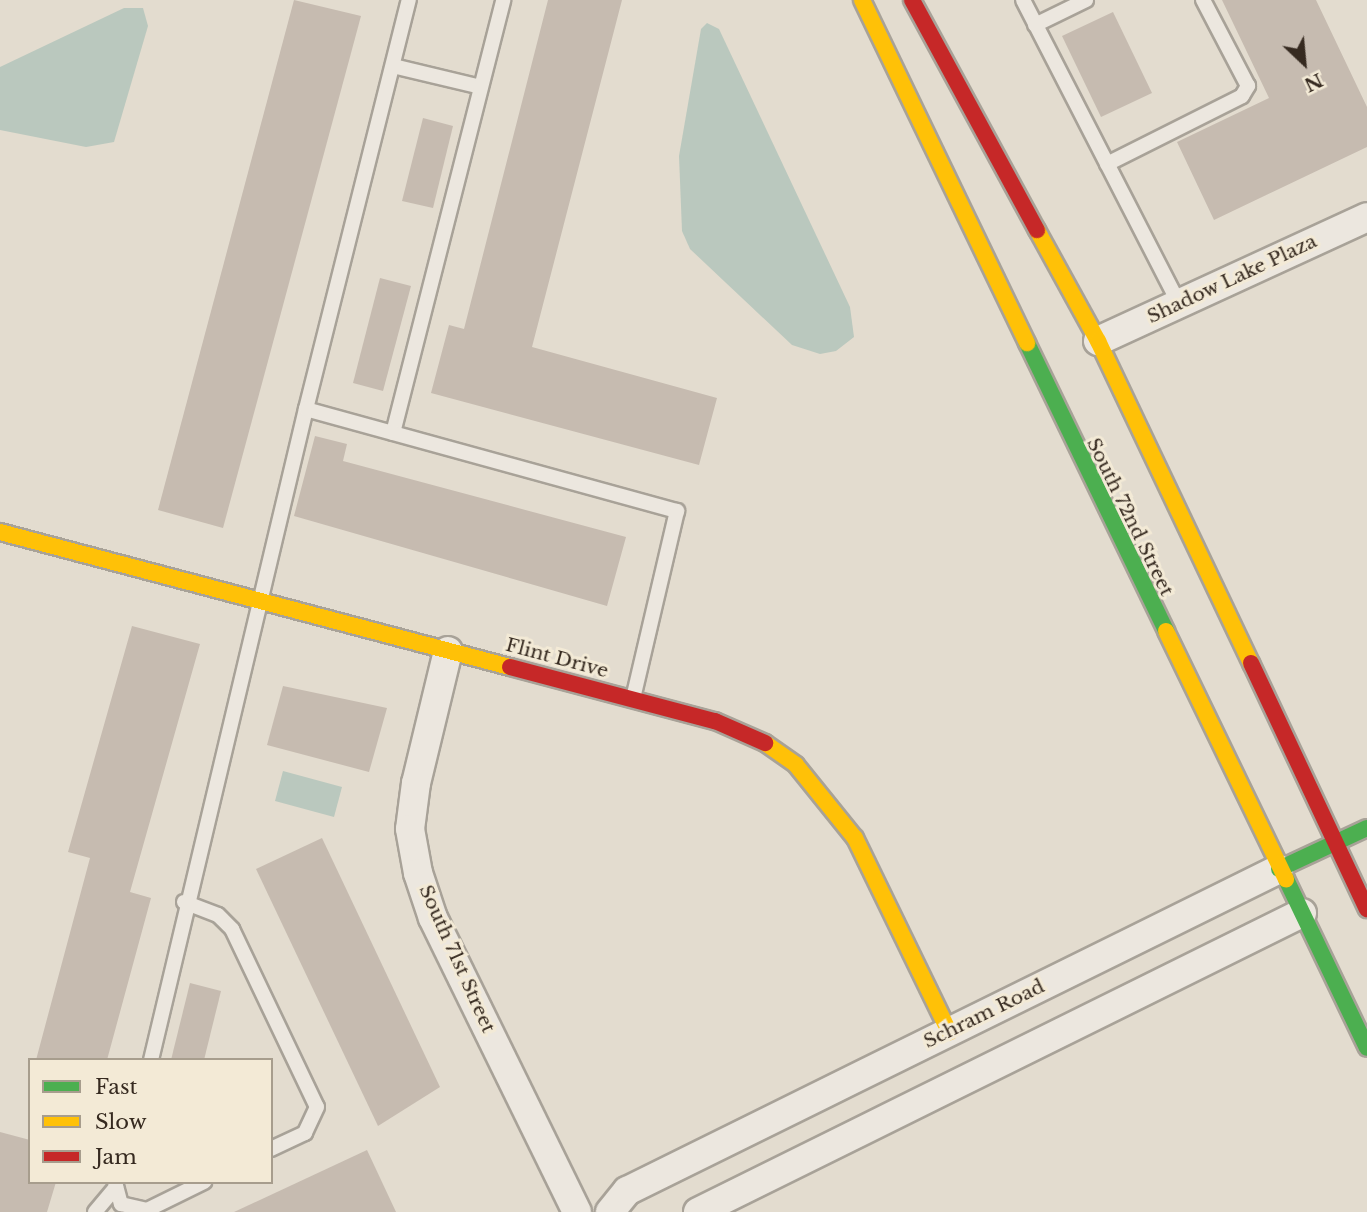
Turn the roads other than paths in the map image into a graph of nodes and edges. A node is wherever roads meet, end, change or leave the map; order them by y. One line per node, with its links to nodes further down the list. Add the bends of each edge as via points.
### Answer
1 (409, 0): 9 (lane)
2 (503, 0): 10 (lane)
3 (862, 0): 23 (street, South 72nd Street)
4 (912, 0): 14 (street)
5 (1023, 0): 8 (lane)
6 (1086, 0): 8 (lane)
7 (1203, 0): 11 (lane, via 1248,86 1242,96)
8 (1035, 25): 11 (lane)
9 (393, 66): 10 (lane); 15 (lane)
10 (481, 87): 16 (lane)
11 (1107, 164): 13 (lane)
12 (1367, 217): 13 (street, Shadow Lake Plaza)
13 (1179, 304): 14 (street, Shadow Lake Plaza)
14 (1098, 341): 22 (street)
15 (306, 409): 16 (lane); 18 (lane)
16 (393, 433): 20 (lane, via 677,511)
17 (0, 532): 18 (street, Flint Drive)
18 (260, 601): 19 (street, Flint Drive); 25 (lane)
19 (448, 651): 20 (street, Flint Drive); 35 (street, South 71st Street, via 416,783 410,829 418,873 433,918)
20 (632, 699): 28 (street, Flint Drive, via 759,738 796,765 855,838)
21 (1367, 828): 22 (street, Schram Road)
22 (1335, 844): 23 (street, Schram Road); 24 (street)
23 (1279, 869): 26 (street, South 72nd Street); 28 (street, Schram Road)
24 (1362, 885): 26 (street); 27 (street)
25 (184, 902): 30 (lane); 31 (lane, via 218,915 232,929 317,1107 305,1133)
26 (1320, 905): 29 (street, South 72nd Street); 37 (street)
27 (1367, 909)
28 (949, 1032): 36 (street, Schram Road, via 627,1191)
29 (1367, 1048)
30 (151, 1058)
31 (273, 1148)
32 (200, 1184): 33 (lane, via 147,1210 121,1204)
33 (116, 1185): 34 (lane)
34 (95, 1212)
35 (576, 1212)
36 (610, 1212)
37 (698, 1212)

